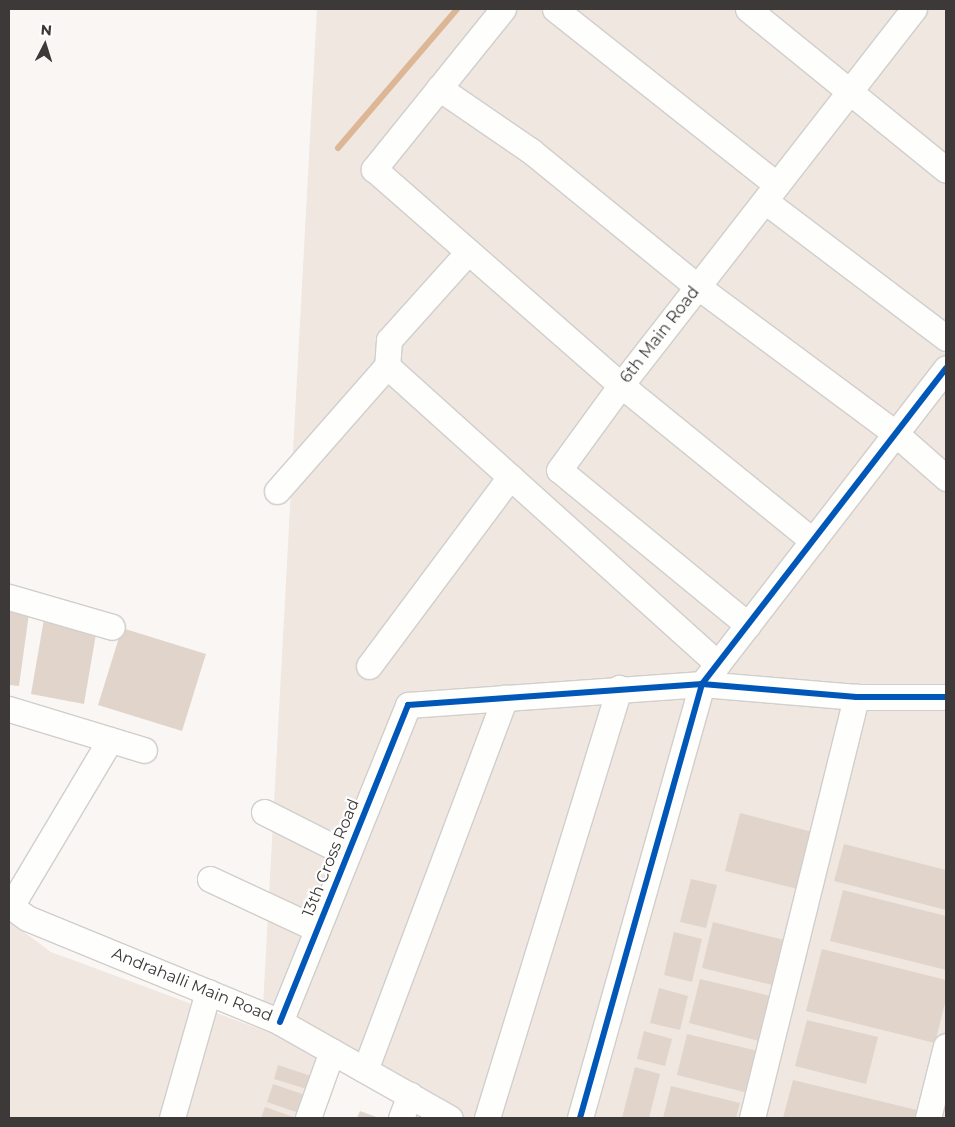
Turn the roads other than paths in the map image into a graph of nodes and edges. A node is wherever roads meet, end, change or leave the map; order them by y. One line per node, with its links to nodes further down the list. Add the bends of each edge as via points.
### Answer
1 (503, 9): 5 (street)
2 (555, 9): 8 (street)
3 (748, 9): 6 (street)
4 (914, 9): 6 (street, 6th Main Road)
5 (439, 88): 9 (street, via 374,169); 10 (street, via 531,151)
6 (850, 92): 7 (street); 8 (street, 6th Main Road)
7 (946, 170)
8 (771, 193): 10 (street, 6th Main Road); 11 (street)
9 (468, 252): 12 (street, via 389,340); 14 (street)
10 (699, 285): 14 (street, 6th Main Road); 15 (street)
11 (946, 338)
12 (387, 366): 16 (street); 18 (street)
13 (946, 368): 15 (street)
14 (621, 385): 19 (street); 21 (street, 6th Main Road, via 559,470)
15 (896, 434): 17 (street); 19 (street)
16 (510, 477): 23 (street); 24 (street)
17 (946, 478)
18 (277, 491)
19 (813, 541): 21 (street)
20 (9, 597): 22 (street)
21 (748, 625): 23 (street)
22 (112, 627)
23 (718, 664): 25 (street)
24 (369, 666)
25 (702, 684): 26 (street); 28 (street); 49 (street)
26 (619, 688): 27 (street); 48 (street)
27 (505, 697): 34 (street, 13th Cross Road, via 408,705); 42 (street)
28 (856, 697): 29 (street); 50 (street)
29 (946, 697)
30 (9, 709): 31 (street)
31 (110, 740): 32 (street); 36 (street)
32 (144, 750)
33 (264, 812): 34 (street)
34 (347, 854): 37 (street, 13th Cross Road)
35 (210, 879): 37 (street)
36 (10, 906): 38 (street, Andrahalli Main Road, via 27,918)
37 (317, 929): 39 (street, 13th Cross Road)
38 (208, 992): 39 (street, Andrahalli Main Road); 44 (street)
39 (280, 1022): 41 (street, Andrahalli Main Road)
40 (946, 1046): 51 (street)
41 (332, 1052): 42 (street, Andrahalli Main Road); 45 (street)
42 (365, 1070): 43 (street, Andrahalli Main Road)
43 (410, 1095): 46 (street); 47 (street, Andrahalli Main Road)
44 (172, 1118)
45 (308, 1118)
46 (401, 1118)
47 (450, 1118)
48 (487, 1118)
49 (580, 1118)
50 (752, 1118)
51 (928, 1118)

